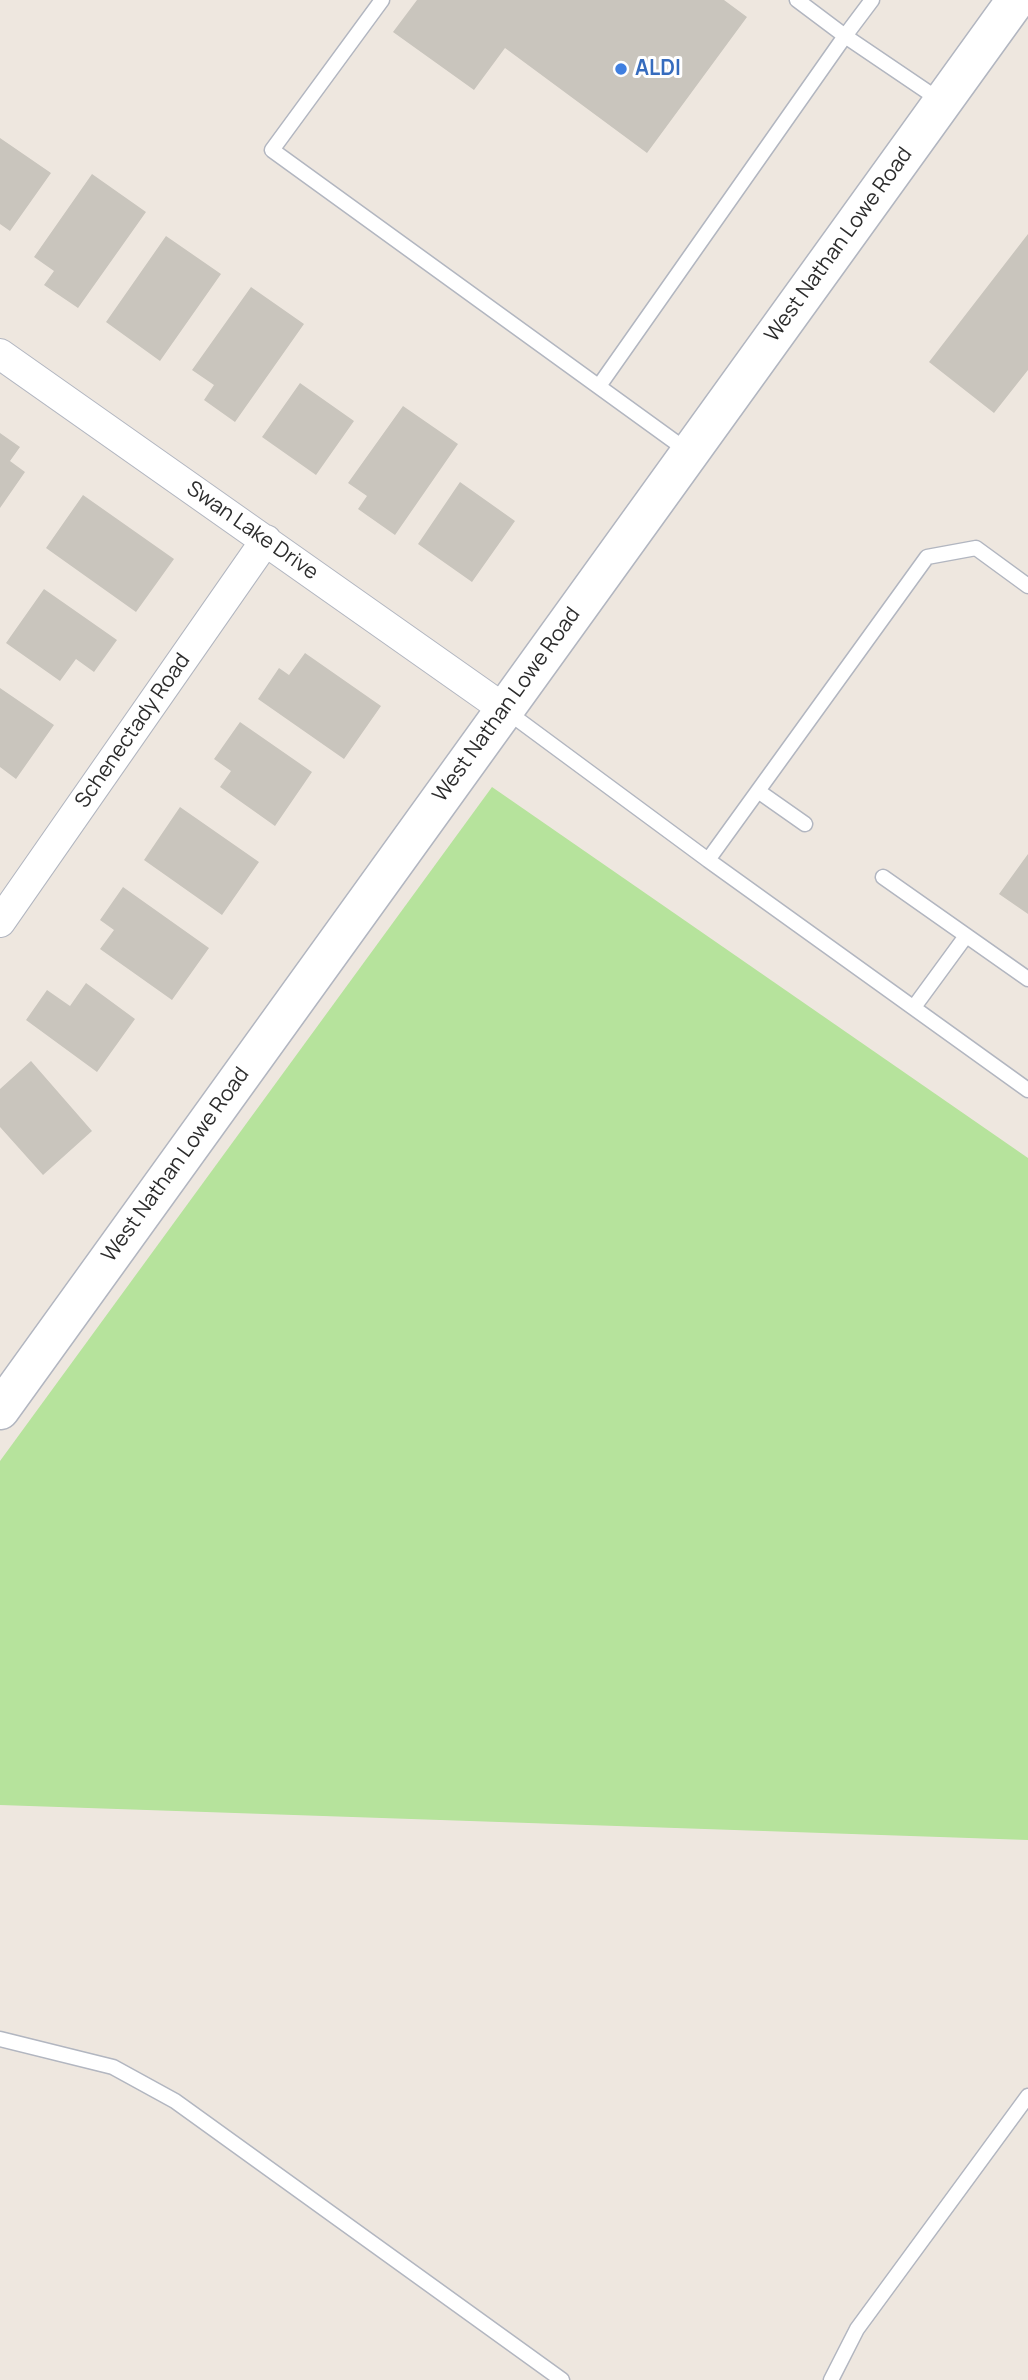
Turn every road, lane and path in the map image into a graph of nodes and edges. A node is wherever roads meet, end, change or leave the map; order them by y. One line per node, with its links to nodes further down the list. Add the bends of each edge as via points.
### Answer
1 (382, 0): 8 (lane, via 272,150)
2 (797, 0): 5 (lane)
3 (872, 0): 5 (lane)
4 (1019, 5): 6 (street, West Nathan Lowe Road)
5 (845, 36): 6 (lane); 8 (lane)
6 (942, 102): 9 (street, West Nathan Lowe Road)
7 (0, 355): 10 (street, Swan Lake Drive)
8 (599, 386): 9 (lane)
9 (689, 452): 12 (street, West Nathan Lowe Road)
10 (266, 540): 12 (street, Swan Lake Drive); 17 (street, Schenectady Road)
11 (1028, 586): 13 (lane, via 976,548 927,557)
12 (504, 709): 15 (lane); 22 (street, West Nathan Lowe Road)
13 (758, 791): 14 (lane); 15 (lane)
14 (805, 824)
15 (708, 860): 20 (lane)
16 (883, 877): 18 (lane)
17 (0, 922)
18 (966, 936): 19 (lane); 20 (lane)
19 (1028, 979)
20 (914, 1007): 21 (lane)
21 (1028, 1090)
22 (0, 1410)
23 (0, 2039): 25 (lane, via 113,2067 175,2101)
24 (1028, 2096): 26 (lane, via 857,2329)
25 (562, 2380)
26 (831, 2380)

